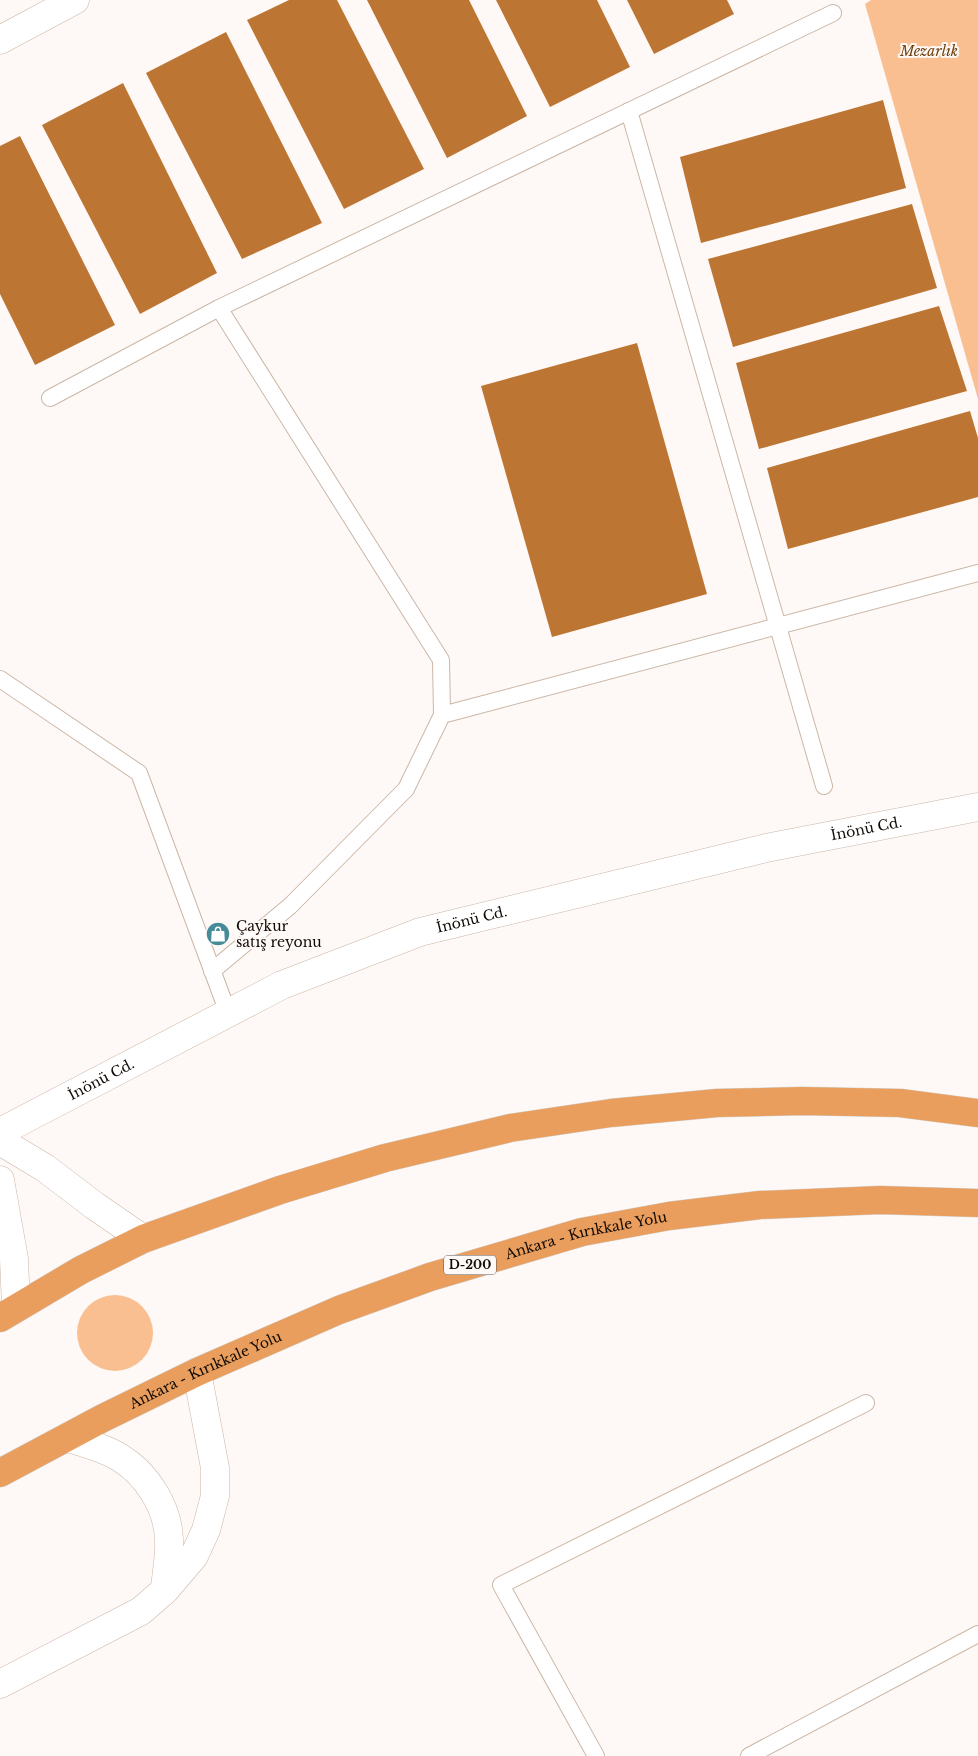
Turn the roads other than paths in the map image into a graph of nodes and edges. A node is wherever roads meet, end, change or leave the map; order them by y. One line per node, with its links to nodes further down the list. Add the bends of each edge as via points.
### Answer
1 (75, 0): 3 (street)
2 (833, 13): 4 (lane)
3 (0, 40)
4 (629, 111): 5 (lane); 8 (lane)
5 (219, 308): 6 (lane); 10 (lane, via 441,660)
6 (50, 398)
7 (978, 573): 8 (lane)
8 (778, 626): 10 (lane); 11 (lane)
9 (0, 679): 13 (lane, via 139,773)
10 (442, 715): 13 (lane, via 406,789 290,906)
11 (824, 786)
12 (978, 807): 14 (street, İnönü Cd., via 766,848 420,932 282,984)
13 (212, 971): 14 (lane)
14 (228, 1013): 16 (street, İnönü Cd.)
15 (978, 1113): 20 (highway, via 900,1104 717,1103 611,1113 510,1128 366,1164 280,1190)
16 (0, 1132)
17 (0, 1141): 20 (street)
18 (0, 1180): 21 (street, via 14,1259)
19 (978, 1203): 22 (highway, Ankara - Kırıkkale Yolu / D-200, via 880,1200 760,1205 669,1216 582,1232 403,1286)
20 (144, 1239): 21 (highway, via 81,1270)
21 (8, 1313)
22 (197, 1372): 24 (highway, Ankara - Kırıkkale Yolu / D-200); 26 (street, via 214,1468 214,1496 206,1530 194,1556)
23 (866, 1403): 29 (lane, via 501,1584)
24 (68, 1438): 25 (highway, Ankara - Kırıkkale Yolu / D-200); 26 (street, via 119,1457 152,1488 164,1511 170,1540)
25 (0, 1473)
26 (165, 1590): 28 (street, via 140,1611)
27 (978, 1634): 30 (lane)
28 (0, 1684)
29 (596, 1756)
30 (749, 1756)

